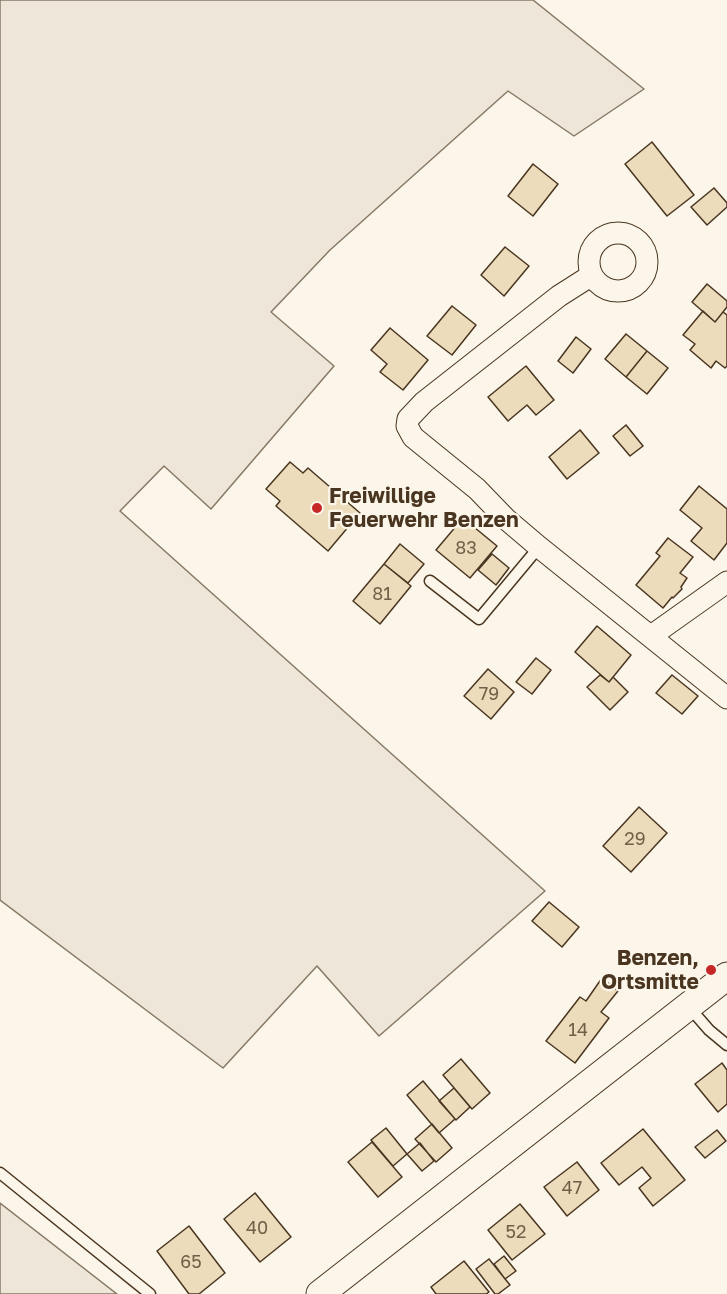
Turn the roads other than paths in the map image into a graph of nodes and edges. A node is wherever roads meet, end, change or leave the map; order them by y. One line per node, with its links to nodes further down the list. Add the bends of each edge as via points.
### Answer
1 (592, 275): 2 (street, via 559,296 424,402 408,419 413,437)
2 (539, 547): 3 (lane, via 479,619); 5 (street)
3 (430, 581)
4 (727, 582): 5 (street)
5 (651, 636): 6 (street)
6 (727, 698)
7 (727, 976): 8 (street)
8 (688, 1007): 9 (lane); 12 (street)
9 (727, 1045)
10 (0, 1173): 11 (lane)
11 (150, 1294)
12 (320, 1294)

